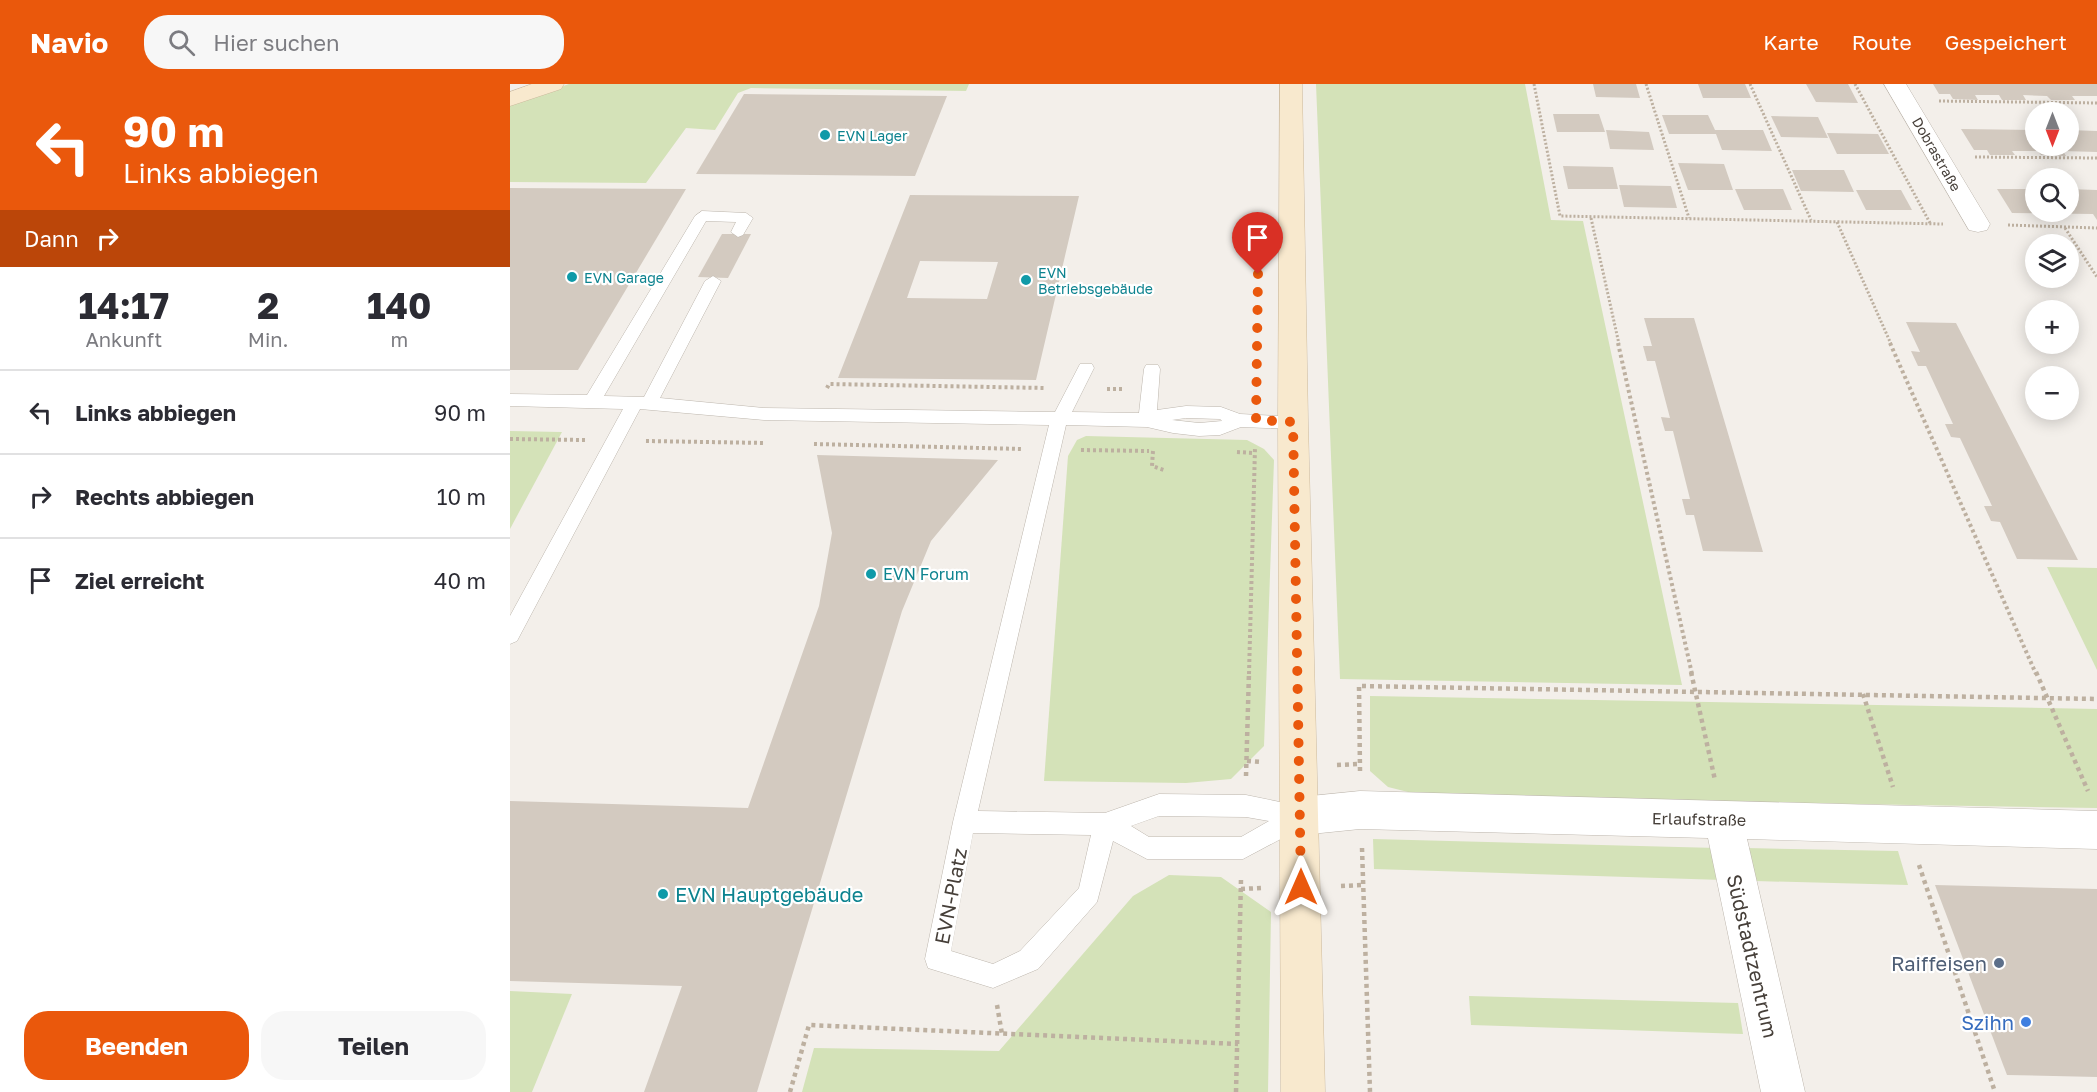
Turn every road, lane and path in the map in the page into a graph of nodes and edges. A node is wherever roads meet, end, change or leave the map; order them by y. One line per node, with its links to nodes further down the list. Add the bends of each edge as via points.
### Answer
1 (520, 84): 9 (street)
2 (553, 84): 10 (street)
3 (1291, 84): 34 (street)
4 (1533, 84): 15 (path, via 1560,216)
5 (1646, 84): 16 (path)
6 (1750, 84): 17 (path)
7 (1855, 84): 19 (path)
8 (1895, 84): 20 (street, Dobrastraße)
9 (510, 87)
10 (510, 99)
11 (1938, 101): 12 (path)
12 (2097, 103)
13 (1972, 157): 14 (path)
14 (2097, 159)
15 (1591, 218): 16 (path); 46 (path)
16 (1689, 218): 17 (path)
17 (1811, 220): 18 (path)
18 (1837, 222): 19 (path); 48 (path)
19 (1930, 224): 20 (path)
20 (1978, 224): 21 (path)
21 (2064, 228): 22 (path); 24 (path)
22 (2097, 228)
23 (738, 232): 29 (lane, via 746,218 702,216)
24 (2097, 278)
25 (713, 281): 30 (lane)
26 (1086, 368): 31 (lane)
27 (1152, 369): 32 (lane)
28 (510, 400): 29 (lane)
29 (592, 401): 30 (lane)
30 (642, 403): 31 (lane, via 764,414); 36 (lane)
31 (1059, 420): 32 (lane); 39 (lane)
32 (1147, 420): 33 (lane, via 1170,427 1218,429)
33 (1247, 420): 34 (lane); 43 (path)
34 (1293, 422): 52 (street)
35 (510, 438): 36 (path)
36 (615, 440): 37 (path); 45 (lane)
37 (769, 443)
38 (804, 444): 39 (path)
39 (1050, 449): 40 (path); 54 (lane)
40 (1153, 451): 41 (path); 44 (path, via 1152,466)
41 (1164, 451)
42 (1232, 452): 43 (path)
43 (1254, 453): 50 (path)
44 (1164, 470)
45 (510, 635)
46 (1696, 691): 47 (path); 53 (path)
47 (1863, 694): 48 (path); 56 (path)
48 (2048, 699): 49 (path); 51 (path)
49 (2097, 699)
50 (1246, 806): 52 (lane); 55 (lane, via 1159,805)
51 (2095, 815): 56 (street, Erlaufstraße)
52 (1301, 816): 53 (street, Erlaufstraße, via 1360,810); 57 (lane); 61 (street)
53 (1723, 820): 56 (street, Erlaufstraße); 62 (street, Südstadtzentrum)
54 (964, 822): 55 (lane); 55 (lane, EVN-Platz, via 937,959 993,976 1029,960 1089,894)
55 (1105, 824): 57 (lane, via 1147,848)
56 (1906, 825): 63 (path)
57 (1243, 848): 58 (path)
58 (1238, 1044): 59 (path, via 809,1025); 60 (path)
59 (790, 1092)
60 (1236, 1092)
61 (1303, 1092)
62 (1783, 1092)
63 (1995, 1092)

